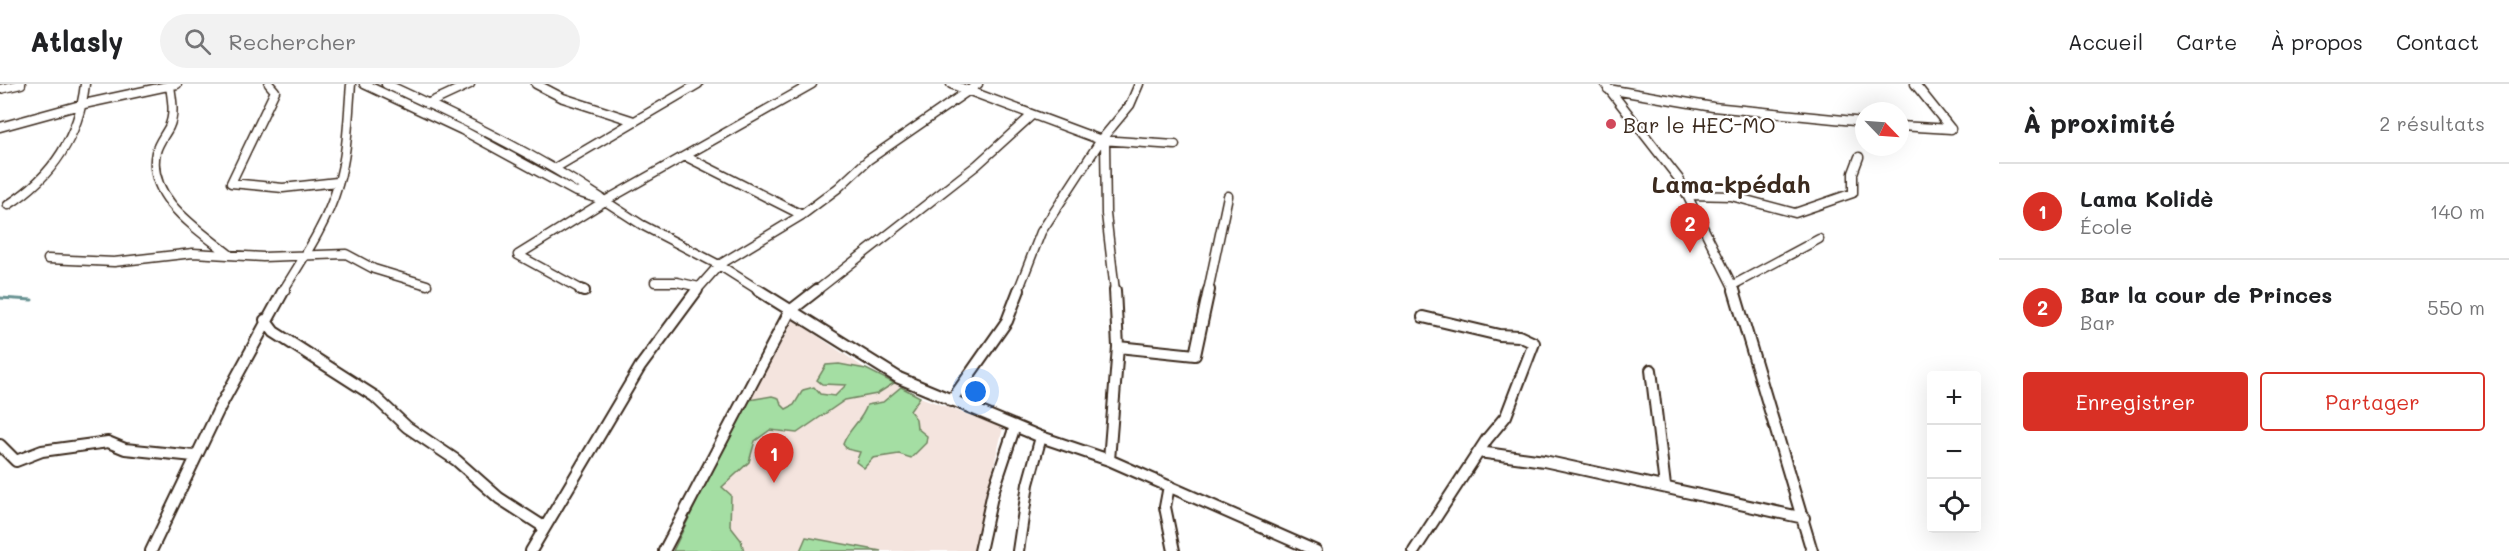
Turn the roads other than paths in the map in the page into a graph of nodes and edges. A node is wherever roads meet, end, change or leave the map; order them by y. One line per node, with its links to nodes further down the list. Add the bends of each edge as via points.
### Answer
1 (21, 84): 17 (street)
2 (85, 84): 19 (street)
3 (269, 84): 31 (street, via 276,91 231,183 283,188)
4 (351, 84): 31 (street, via 346,148)
5 (364, 84): 34 (street, via 462,130 574,191)
6 (386, 84): 20 (street)
7 (470, 84): 20 (street)
8 (536, 84): 22 (street, via 563,98)
9 (698, 84): 22 (street)
10 (812, 84): 28 (street)
11 (951, 84): 18 (street)
12 (978, 84): 18 (street)
13 (1139, 84): 26 (street, via 1130,105)
14 (1915, 84): 25 (street, via 1951,129)
15 (174, 85): 19 (street); 39 (street, via 172,118 156,150 153,172 159,187 182,214)
16 (1606, 86): 23 (street, via 1713,107); 32 (street)
17 (0, 89)
18 (969, 91): 21 (street); 36 (street, via 868,160)
19 (84, 104): 24 (street); 35 (street, via 70,142 36,186)
20 (427, 104): 30 (street)
21 (1031, 116): 26 (street); 47 (street, via 977,165)
22 (634, 121): 30 (street)
23 (1855, 121)
24 (0, 127)
25 (1909, 127)
26 (1103, 140): 27 (street); 50 (street); 52 (street, via 1041,232 1007,321)
27 (1175, 145)
28 (685, 156): 34 (street); 36 (street)
29 (1858, 157): 32 (street, via 1853,194 1796,213 1731,196)
30 (555, 168): 34 (street)
31 (337, 182): 38 (street, via 334,199)
32 (1689, 195): 44 (street, via 1701,227)
33 (1228, 196): 50 (street, via 1195,355)
34 (605, 201): 41 (street); 46 (street, via 518,255)
35 (8, 205)
36 (802, 215): 41 (street)
37 (1820, 239): 44 (street)
38 (305, 254): 39 (street); 43 (street, via 346,254 374,269); 49 (street)
39 (230, 255): 40 (street, via 193,252 114,262)
40 (48, 260)
41 (719, 265): 45 (street); 47 (street)
42 (655, 282): 45 (street)
43 (427, 285)
44 (1733, 285): 61 (street)
45 (699, 287): 62 (street, via 640,368)
46 (584, 291)
47 (790, 311): 52 (street, via 899,378); 66 (street)
48 (1422, 317): 56 (street, via 1519,336 1534,343 1506,416)
49 (265, 320): 57 (street); 62 (street, via 274,332 374,396 407,428)
50 (1118, 347): 58 (street)
51 (1651, 370): 60 (street)
52 (951, 401): 53 (street)
53 (1015, 426): 54 (street); 67 (street, via 993,492)
54 (1041, 438): 58 (street); 68 (street, via 1028,484)
55 (0, 445): 57 (street, via 16,461 42,451 108,442 125,449)
56 (1479, 452): 60 (street); 70 (street)
57 (194, 456): 64 (street)
58 (1110, 460): 59 (street)
59 (1169, 486): 63 (street); 69 (street, via 1165,507)
60 (1665, 486): 61 (street)
61 (1804, 518): 71 (street)
62 (543, 527): 65 (street)
63 (1311, 550)
64 (152, 551)
65 (531, 551)
66 (664, 551)
67 (980, 551)
68 (1018, 551)
69 (1174, 551)
70 (1414, 551)
71 (1812, 551)

